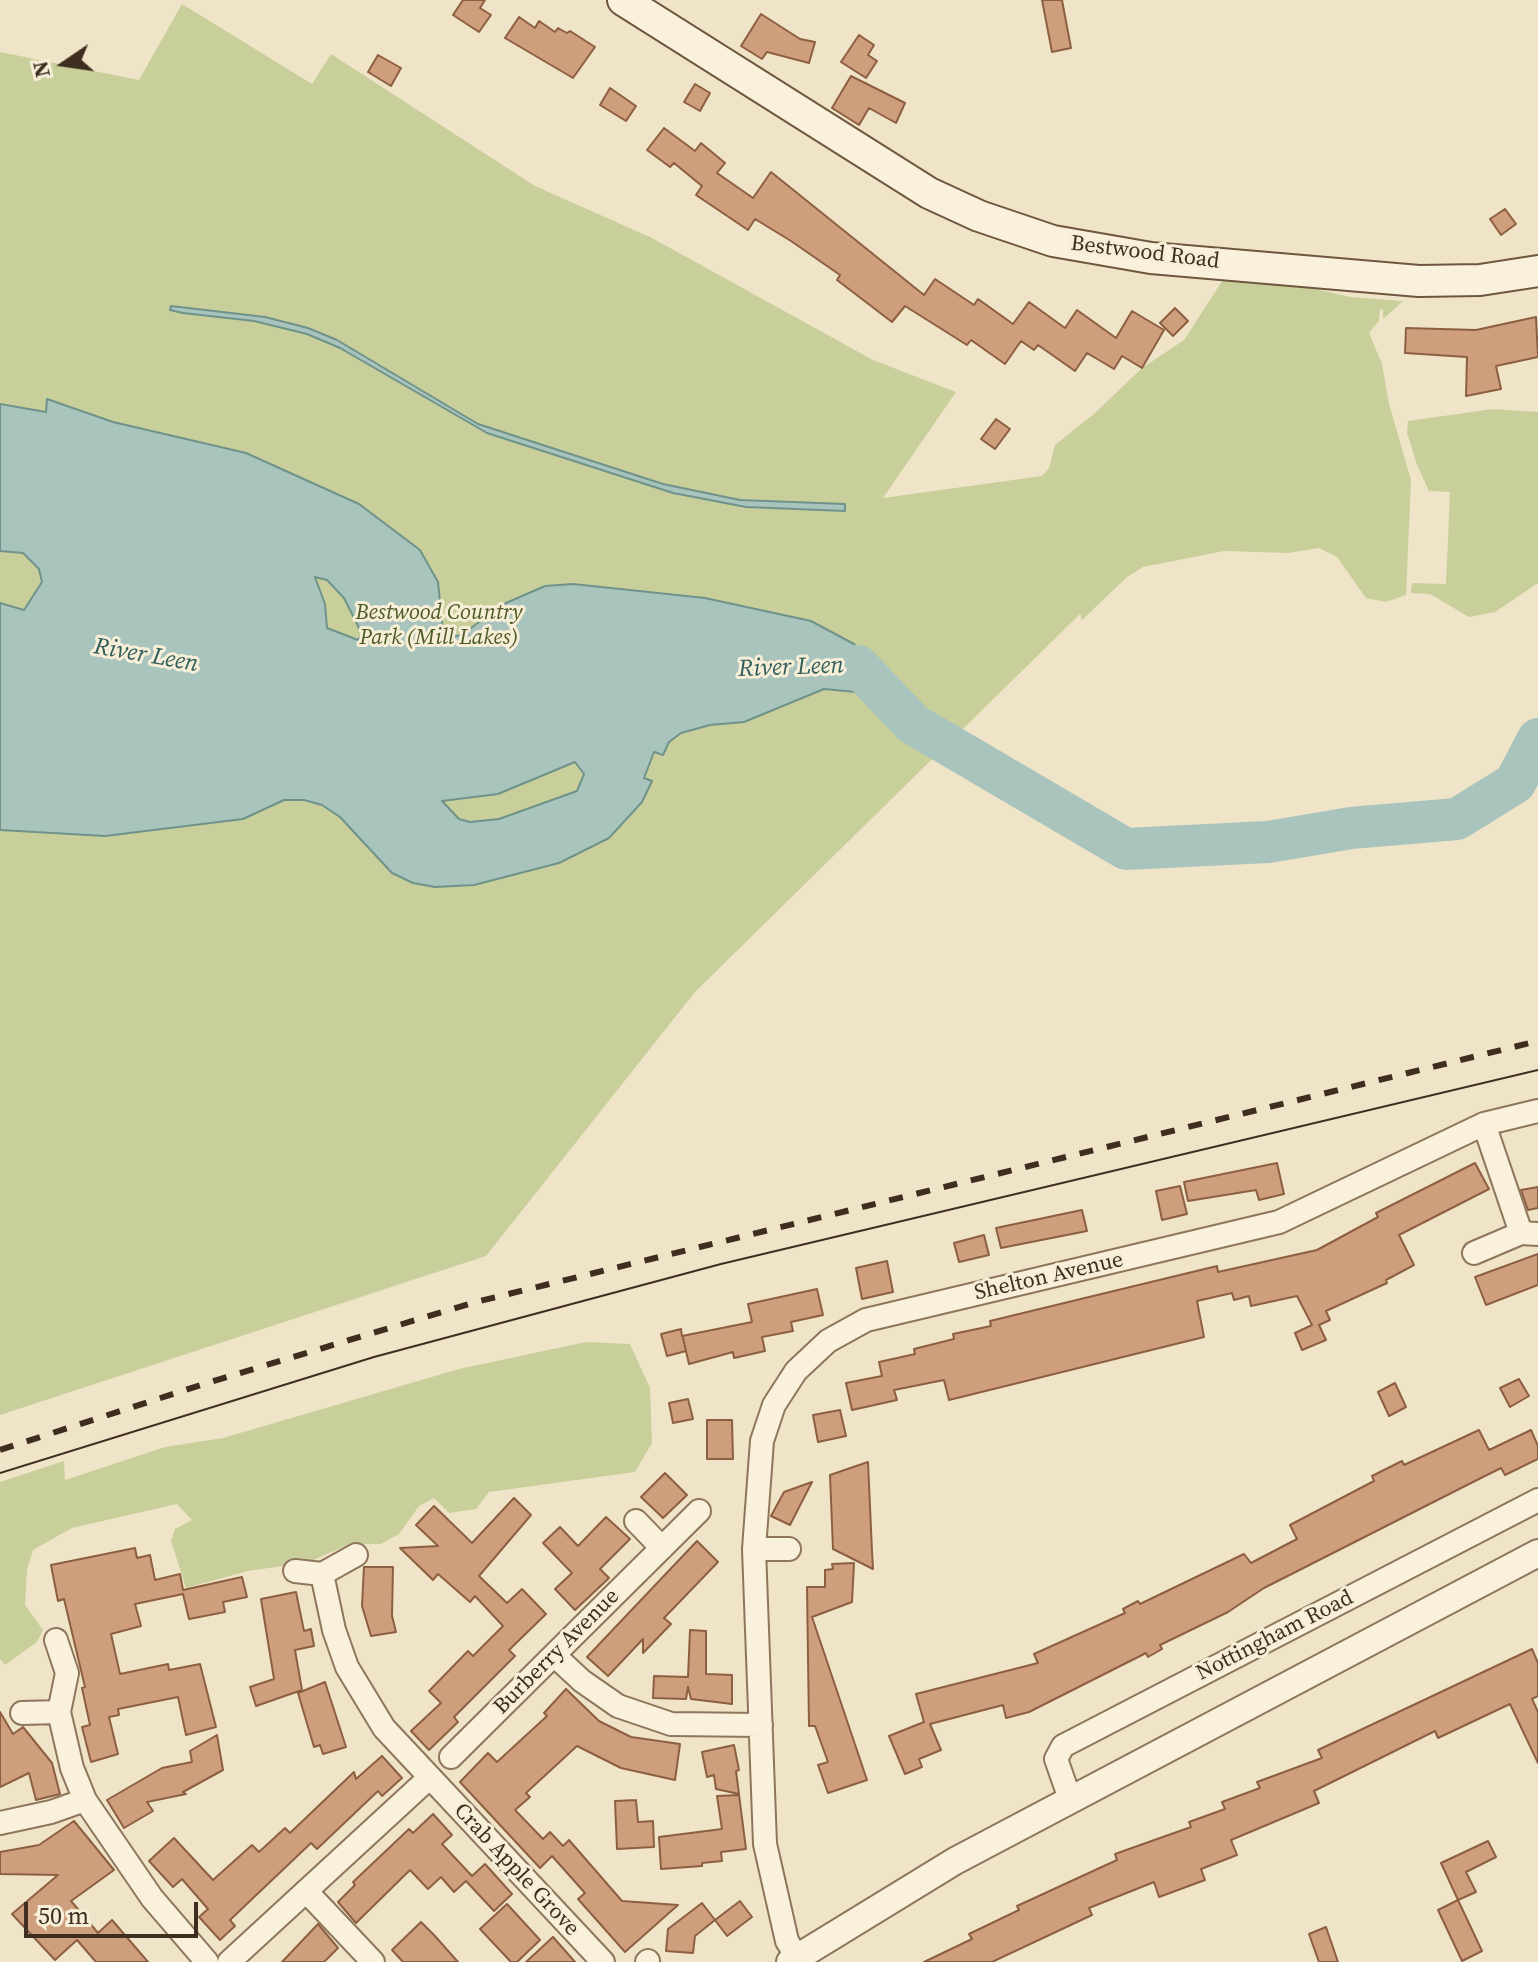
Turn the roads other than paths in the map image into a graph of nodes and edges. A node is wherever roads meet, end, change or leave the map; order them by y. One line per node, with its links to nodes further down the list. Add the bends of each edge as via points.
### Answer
1 (623, 0): 2 (main road, Bestwood Road, via 917,187 979,216 1053,241 1151,258 1419,281 1480,280)
2 (1538, 271)
3 (1538, 1111): 4 (street, Shelton Avenue)
4 (1484, 1124): 5 (street); 11 (street, Shelton Avenue, via 1279,1222 866,1320 828,1341 796,1371 774,1405 762,1441)
5 (1529, 1234): 6 (street)
6 (1474, 1253)
7 (1538, 1500): 24 (street, Nottingham Road, via 1063,1746 1056,1759)
8 (699, 1511): 10 (street, Burberry Avenue)
9 (636, 1521): 10 (street)
10 (662, 1548): 18 (street, Burberry Avenue)
11 (754, 1549): 12 (street); 21 (street, Shelton Avenue)
12 (789, 1549)
13 (1538, 1553): 24 (street)
14 (356, 1555): 16 (street)
15 (295, 1571): 16 (street)
16 (322, 1574): 23 (street, Crab Apple Grove, via 347,1667 384,1728)
17 (56, 1640): 19 (street, via 67,1673)
18 (554, 1655): 21 (street, via 618,1706 671,1724); 22 (street, Burberry Avenue)
19 (59, 1712): 20 (street); 25 (street)
20 (22, 1713)
21 (761, 1725): 28 (street, Shelton Avenue, via 765,1844)
22 (451, 1757)
23 (429, 1778): 27 (street); 32 (street, Crab Apple Grove)
24 (1070, 1799): 28 (street, via 881,1903)
25 (85, 1800): 26 (street); 29 (street, via 152,1898)
26 (0, 1823)
27 (306, 1891): 30 (street); 31 (street)
28 (794, 1960)
29 (207, 1962)
30 (229, 1962)
31 (373, 1962)
32 (603, 1962)

